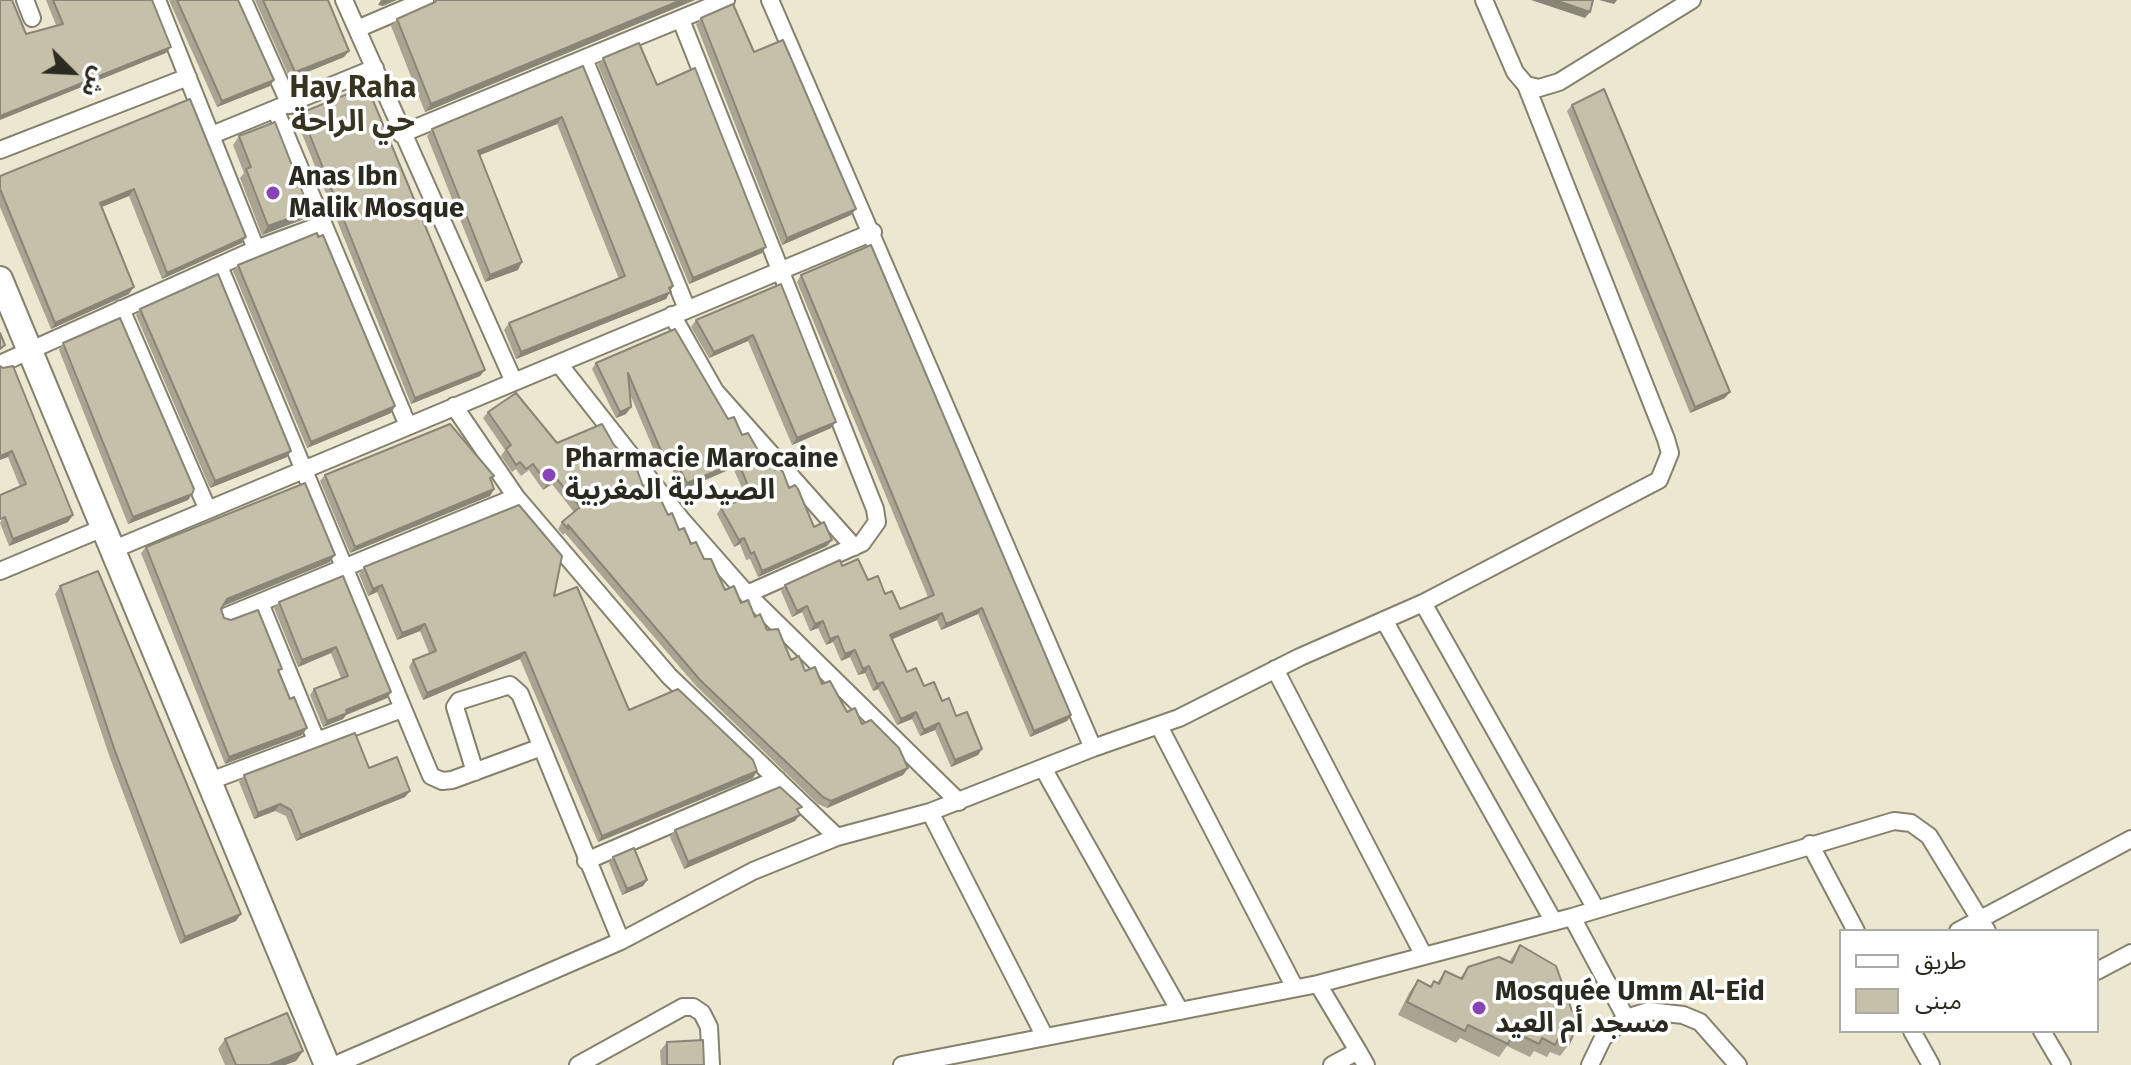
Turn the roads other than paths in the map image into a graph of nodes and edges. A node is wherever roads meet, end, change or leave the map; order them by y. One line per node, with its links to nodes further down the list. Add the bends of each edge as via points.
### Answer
1 (25, 0): 10 (street)
2 (157, 0): 15 (street)
3 (243, 0): 17 (street)
4 (344, 0): 12 (street)
5 (425, 0): 12 (street)
6 (726, 0): 11 (street)
7 (770, 0): 22 (street)
8 (1484, 0): 16 (street, via 1515,72)
9 (1692, 0): 16 (street, via 1559,82 1539,88)
10 (32, 18)
11 (681, 20): 13 (street); 25 (street)
12 (357, 29): 14 (street)
13 (585, 61): 18 (street); 28 (street)
14 (375, 68): 17 (street); 18 (street)
15 (188, 77): 19 (street); 20 (street)
16 (1526, 85): 44 (street, via 1670,453 1659,480 1645,490)
17 (283, 108): 19 (street); 21 (street)
18 (401, 134): 32 (street)
19 (212, 135): 23 (street)
20 (0, 150)
21 (321, 225): 23 (street); 34 (street)
22 (873, 232): 25 (street); 52 (street)
23 (256, 249): 24 (street)
24 (219, 266): 27 (street); 35 (street)
25 (781, 270): 28 (street); 39 (street, via 875,509 874,530)
26 (0, 279): 29 (street)
27 (121, 309): 29 (street); 37 (street)
28 (679, 312): 31 (street); 39 (street, via 715,391)
29 (30, 351): 30 (street); 38 (street)
30 (0, 364)
31 (559, 364): 32 (street); 42 (street)
32 (514, 382): 33 (street)
33 (454, 406): 34 (street); 36 (street)
34 (408, 426): 35 (street)
35 (305, 469): 37 (street); 40 (street)
36 (516, 497): 40 (street); 55 (street, via 669,676)
37 (207, 508): 38 (street)
38 (107, 539): 41 (street); 56 (street)
39 (854, 547): 42 (street)
40 (348, 567): 43 (street); 48 (street)
41 (0, 571)
42 (747, 594): 57 (street)
43 (260, 603): 45 (street); 50 (street)
44 (1423, 603): 46 (street); 63 (street)
45 (227, 616)
46 (1384, 620): 47 (street); 65 (street)
47 (1275, 669): 49 (street); 70 (street)
48 (402, 709): 50 (street); 54 (street, via 431,776 448,781)
49 (1159, 726): 52 (street); 73 (street)
50 (316, 740): 56 (street)
51 (539, 748): 54 (street); 54 (street, via 513,687 459,701 456,718); 62 (street)
52 (1093, 748): 53 (street)
53 (1043, 768): 57 (street); 74 (street)
54 (475, 772)
55 (777, 779): 59 (street); 62 (street)
56 (210, 781): 82 (street)
57 (959, 802): 58 (street)
58 (930, 812): 59 (street); 78 (street)
59 (837, 837): 68 (street, via 753,871)
60 (2131, 839): 66 (street)
61 (1810, 844): 63 (street); 66 (street, via 1894,821 1911,823 1929,836); 67 (street)
62 (586, 861): 68 (street)
63 (1596, 909): 64 (street)
64 (1572, 917): 65 (street); 75 (street)
65 (1554, 922): 70 (street)
66 (1984, 926)
67 (1855, 929)
68 (621, 941): 83 (street)
69 (2131, 953): 71 (street)
70 (1424, 956): 72 (street)
71 (2099, 970)
72 (1318, 984): 73 (street); 79 (street)
73 (1295, 988): 74 (street)
74 (1180, 1011): 78 (street)
75 (1626, 1018): 88 (street, via 1603,1038); 89 (street, via 1648,1011 1700,1022)
76 (1913, 1033): 90 (street)
77 (2043, 1033): 91 (street)
78 (1045, 1037): 81 (street)
79 (1362, 1058): 87 (street)
80 (603, 1059): 84 (street); 85 (street, via 683,1007 693,1007 709,1027)
81 (923, 1063): 86 (street)
82 (327, 1065)
83 (335, 1065)
84 (578, 1065)
85 (711, 1065)
86 (902, 1065)
87 (1332, 1065)
88 (1590, 1065)
89 (1738, 1065)
90 (1931, 1065)
91 (2062, 1065)

